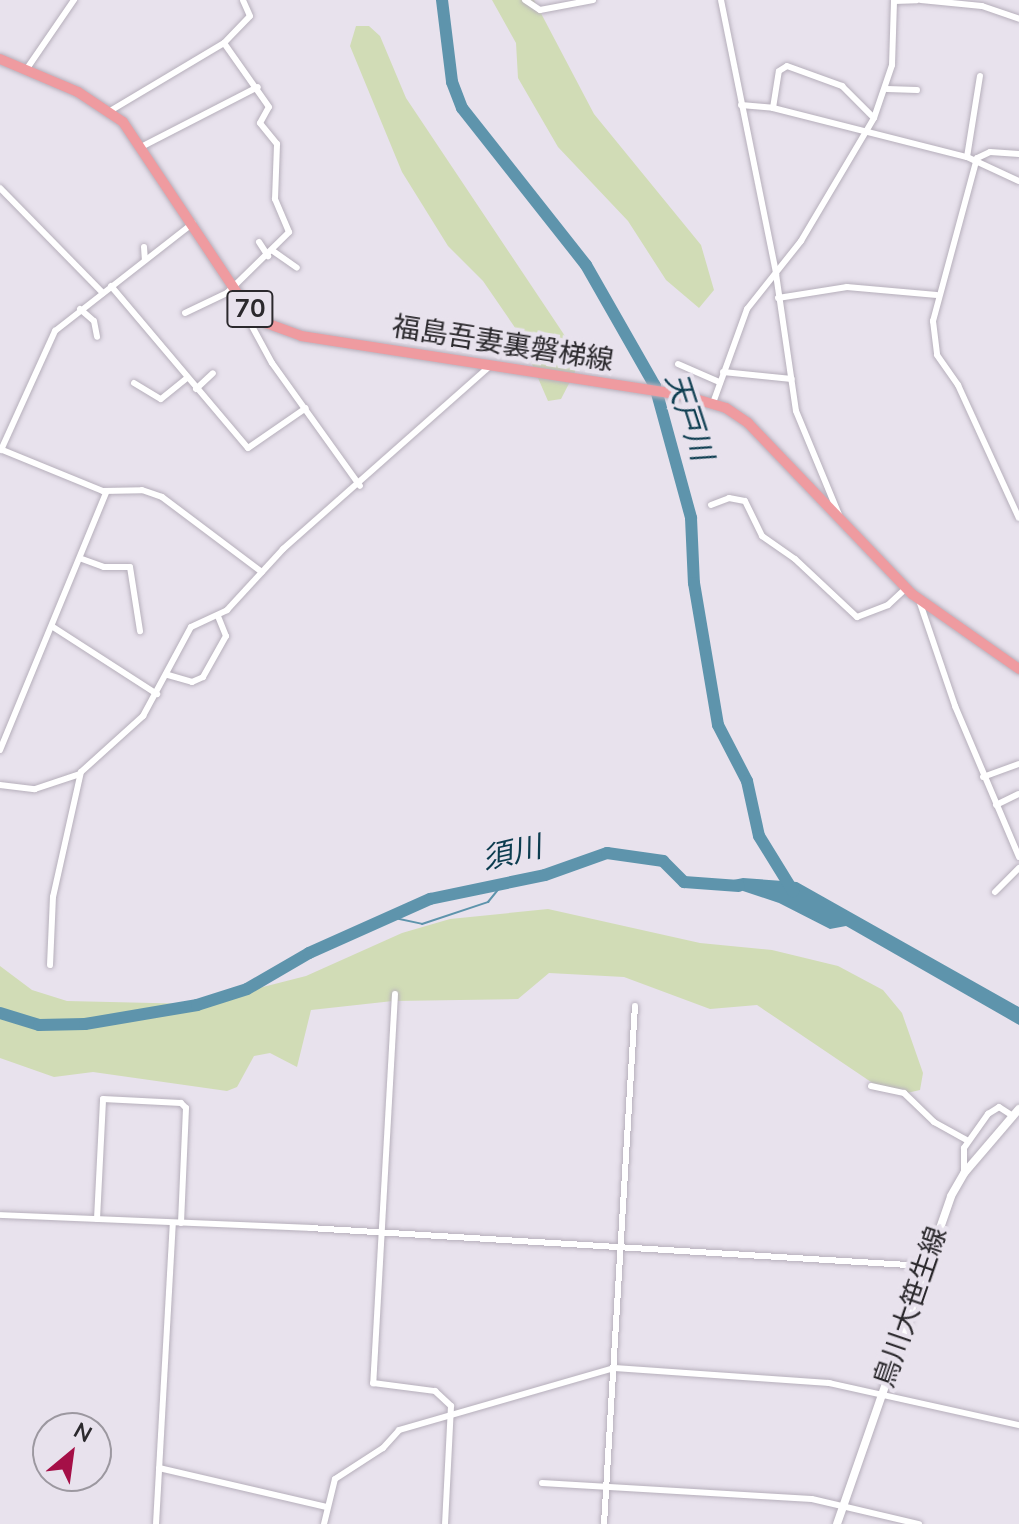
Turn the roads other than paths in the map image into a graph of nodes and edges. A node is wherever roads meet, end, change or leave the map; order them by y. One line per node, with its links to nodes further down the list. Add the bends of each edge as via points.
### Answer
1 (74, 0): 11 (street)
2 (243, 0): 9 (street, via 250,16)
3 (525, 0): 4 (street, via 540,10)
4 (593, 0)
5 (721, 0): 16 (street)
6 (919, 0): 7 (street); 8 (street, via 982,6)
7 (894, 1): 14 (street)
8 (1019, 19)
9 (224, 43): 13 (street); 18 (street)
10 (0, 59): 11 (main road, 福島吾妻裏磐梯線 / 70)
11 (26, 70): 18 (main road, 福島吾妻裏磐梯線 / 70)
12 (980, 76): 23 (street)
13 (258, 87): 21 (street); 30 (street, via 270,109 260,123 277,144 275,199 289,232)
14 (887, 89): 15 (street); 19 (street)
15 (917, 90)
16 (741, 105): 17 (street); 33 (street)
17 (773, 108): 19 (street, via 779,71 787,66 842,86); 20 (street)
18 (110, 111): 21 (main road, 福島吾妻裏磐梯線 / 70)
19 (874, 118): 20 (street)
20 (868, 131): 23 (street); 33 (street)
21 (143, 146): 27 (main road, 福島吾妻裏磐梯線 / 70)
22 (1019, 154): 24 (street, via 984,153)
23 (967, 157): 24 (street)
24 (977, 161): 25 (street); 37 (street, via 966,213)
25 (1019, 181)
26 (0, 188): 36 (street)
27 (193, 223): 31 (street); 35 (main road, 福島吾妻裏磐梯線 / 70)
28 (259, 242): 30 (street)
29 (144, 247): 31 (street)
30 (270, 254): 32 (street); 35 (street)
31 (145, 260): 34 (street)
32 (297, 268)
33 (776, 274): 38 (street); 45 (street, via 739,323)
34 (111, 286): 36 (street); 47 (street, via 151,328)
35 (233, 287): 40 (main road, 福島吾妻裏磐梯線 / 70); 41 (street)
36 (103, 293): 39 (street)
37 (937, 295): 38 (street, via 847,287); 58 (street, via 936,353 958,385)
38 (778, 298): 48 (street)
39 (80, 309): 42 (street, via 94,321); 54 (street, via 45,347)
40 (249, 309): 44 (main road, 福島吾妻裏磐梯線 / 70, via 281,331); 53 (street, via 247,317 272,363)
41 (185, 313)
42 (97, 337)
43 (678, 364): 49 (street)
44 (490, 366): 52 (main road, 福島吾妻裏磐梯線 / 70); 55 (street)
45 (723, 372): 48 (street); 49 (street)
46 (213, 373): 51 (street)
47 (187, 378): 50 (street, via 161,399); 51 (street)
48 (792, 379): 59 (street, via 800,424)
49 (719, 382): 52 (street)
50 (134, 383)
51 (196, 389): 53 (street, via 252,450)
52 (713, 403): 59 (main road, 福島吾妻裏磐梯線 / 70, via 748,423)
53 (306, 408): 55 (street)
54 (0, 450): 56 (street)
55 (360, 486): 61 (street)
56 (107, 491): 60 (street); 61 (street, via 142,490 162,497)
57 (711, 505): 62 (street, via 729,498 745,501 759,533 857,617 888,605)
58 (1019, 518)
59 (840, 521): 62 (main road, 福島吾妻裏磐梯線 / 70)
60 (82, 559): 65 (street); 66 (street, via 104,567 130,567)
61 (262, 572): 64 (street)
62 (906, 588): 63 (main road, 福島吾妻裏磐梯線 / 70)
63 (919, 600): 67 (main road, 福島吾妻裏磐梯線 / 70); 73 (street)
64 (218, 616): 68 (street, via 191,627); 68 (street, via 226,636 203,677 192,682)
65 (53, 627): 69 (street); 70 (street)
66 (140, 631)
67 (1019, 669)
68 (168, 675): 69 (street)
69 (157, 694): 72 (street, via 138,723)
70 (0, 750)
71 (1018, 767): 73 (street)
72 (80, 774): 74 (street, via 35,789); 80 (street, via 53,897)
73 (983, 777): 76 (street)
74 (0, 785)
75 (1019, 794): 76 (street)
76 (996, 805): 77 (street)
77 (1019, 857)
78 (1019, 868): 79 (street)
79 (995, 892)
80 (50, 965)
81 (395, 994): 90 (street)
82 (635, 1006): 91 (street)
83 (871, 1086): 85 (street, via 899,1090 934,1122)
84 (1016, 1112): 85 (street, via 994,1108); 86 (street, 鳥川大笹生線)
85 (968, 1141): 86 (street, via 960,1163)
86 (964, 1173): 92 (street, 鳥川大笹生線)
87 (0, 1215): 88 (street)
88 (97, 1219): 89 (street); 89 (street, via 103,1099 181,1103 186,1108)
89 (177, 1223): 90 (street); 97 (street)
90 (382, 1233): 91 (street); 95 (street, via 373,1383 435,1391)
91 (622, 1249): 92 (street); 93 (street)
92 (924, 1266): 94 (street, 鳥川大笹生線)
93 (614, 1368): 94 (street, via 829,1383); 95 (street, via 536,1394); 99 (street)
94 (881, 1393): 96 (street); 101 (street, 鳥川大笹生線)
95 (452, 1411): 100 (street, via 399,1430 383,1448 339,1475); 104 (street)
96 (1019, 1425)
97 (159, 1468): 100 (street); 102 (street)
98 (542, 1483): 99 (street)
99 (606, 1488): 101 (street, via 812,1499); 105 (street)
100 (326, 1507): 103 (street)
101 (843, 1507): 106 (street, 鳥川大笹生線); 107 (street)
102 (156, 1524)
103 (324, 1524)
104 (445, 1524)
105 (604, 1524)
106 (837, 1524)
107 (919, 1524)

